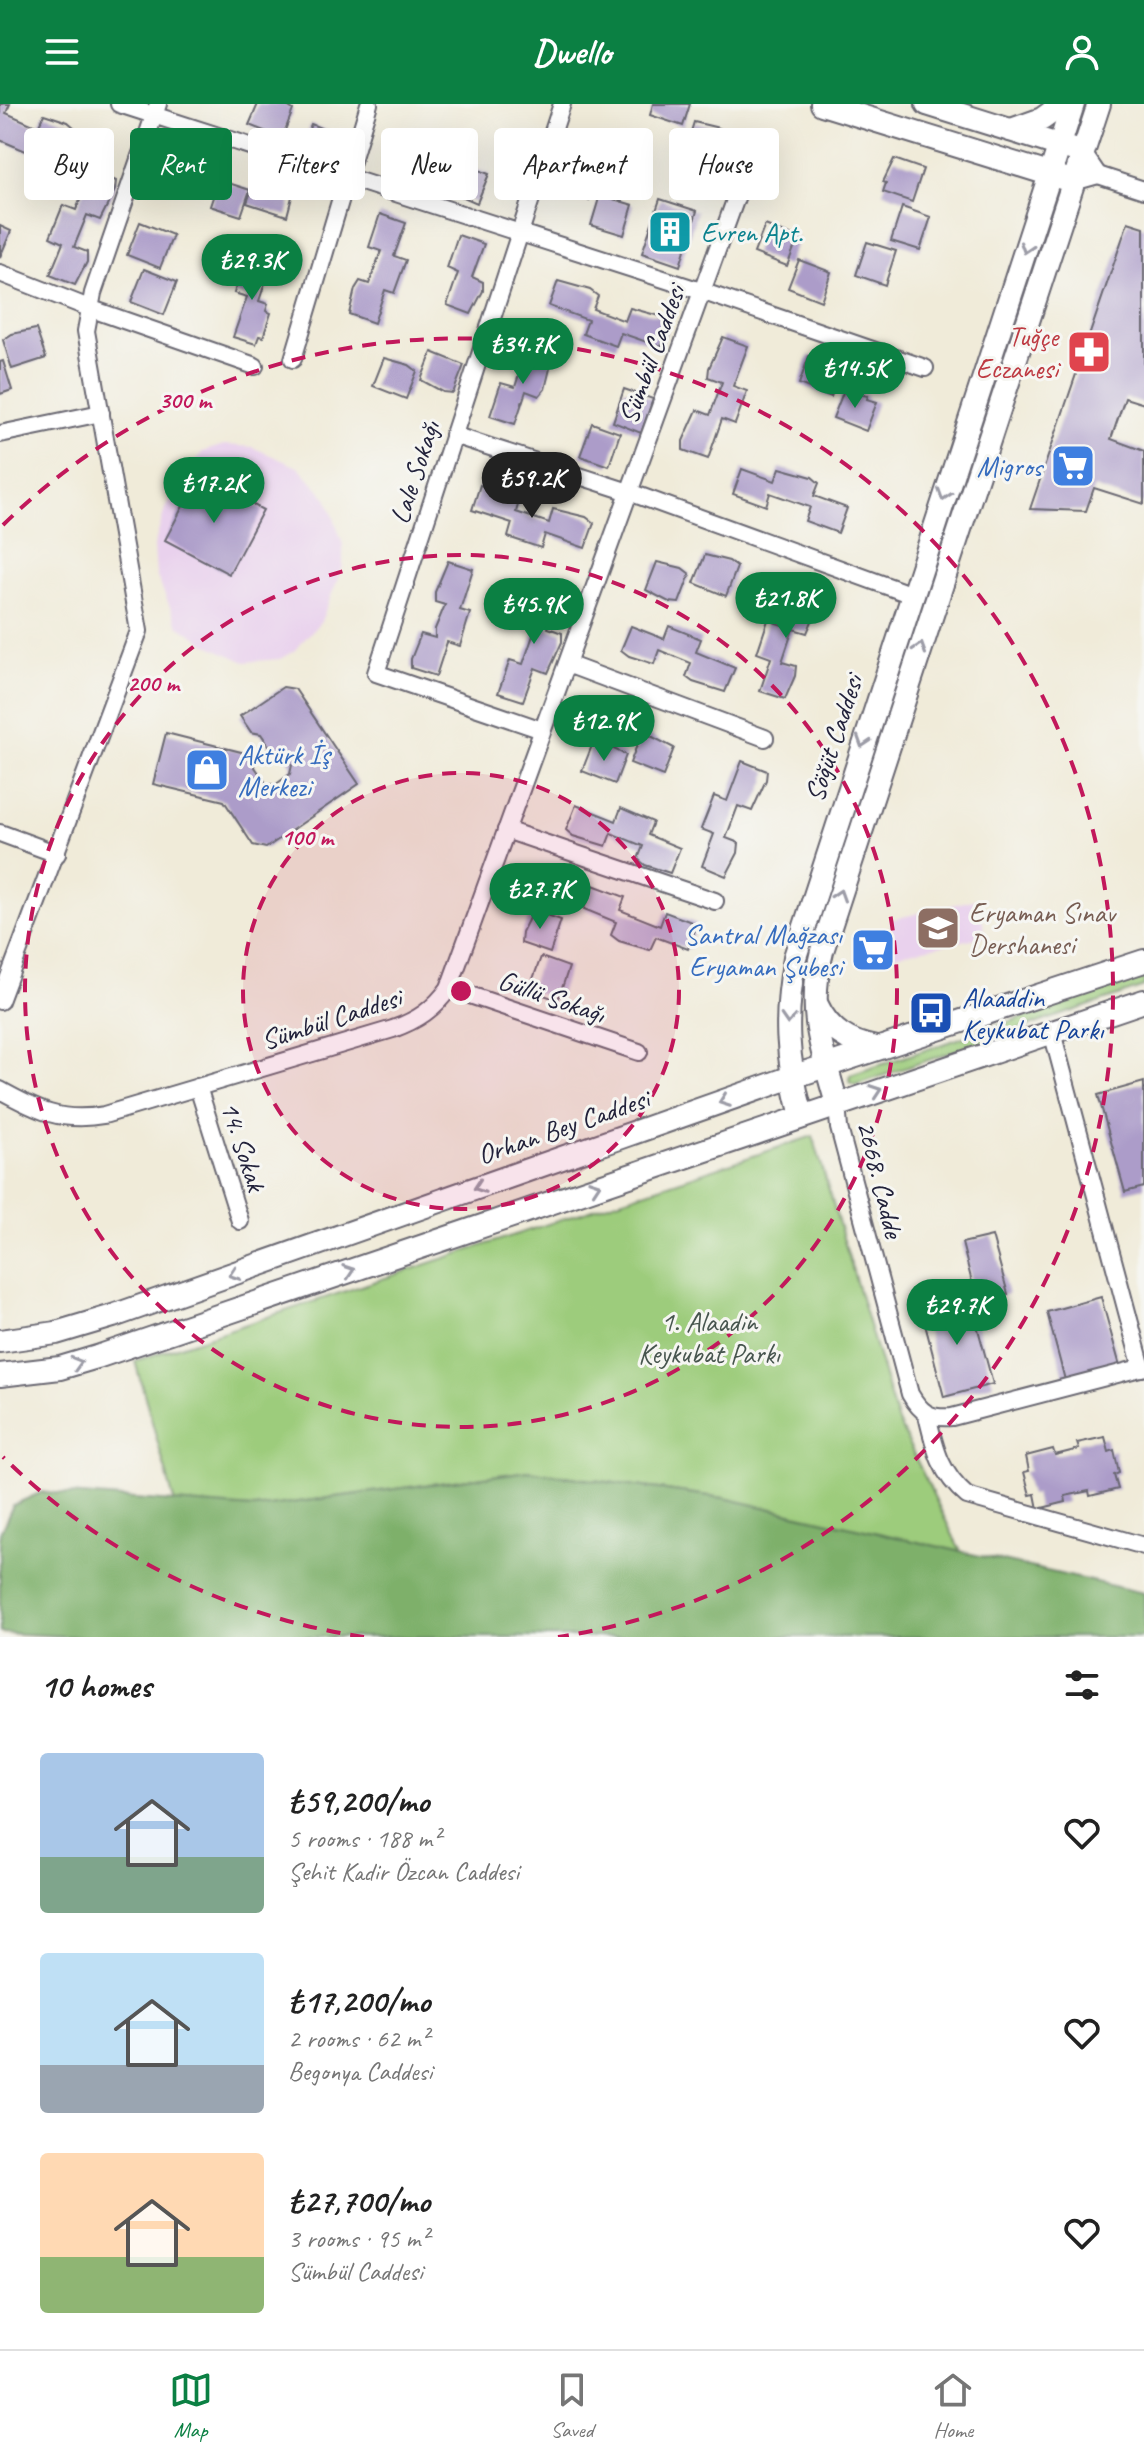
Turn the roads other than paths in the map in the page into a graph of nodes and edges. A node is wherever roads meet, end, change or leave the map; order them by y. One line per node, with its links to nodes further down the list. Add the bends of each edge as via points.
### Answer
1 (119, 104): 9 (street)
2 (369, 104): 10 (street)
3 (562, 104): 22 (street, Lale Sokağı)
4 (822, 104): 15 (main road)
5 (927, 104): 11 (main road)
6 (1063, 104): 11 (main road, via 1042,119)
7 (1073, 104): 13 (main road, Söğüt Caddesi)
8 (1099, 104): 14 (main road, Söğüt Caddesi)
9 (156, 111): 12 (street); 25 (street)
10 (362, 128)
11 (1011, 130): 13 (main road)
12 (248, 143)
13 (1060, 145): 14 (main road); 15 (main road, Söğüt Caddesi)
14 (1083, 153): 16 (street); 17 (main road, Söğüt Caddesi)
15 (1050, 174): 17 (main road); 33 (main road, Söğüt Caddesi, one-way to 33)
16 (1098, 175): 17 (street); 19 (street)
17 (1073, 182): 43 (main road, Söğüt Caddesi, one-way to 17, via 832,918)
18 (365, 184): 22 (street)
19 (1144, 190)
20 (340, 200): 26 (street)
21 (735, 200): 24 (street, Sümbül Caddesi)
22 (520, 234): 24 (street); 31 (street, Lale Sokağı)
23 (0, 273): 25 (street)
24 (701, 291): 28 (street); 32 (street, Sümbül Caddesi)
25 (89, 308): 27 (street); 29 (street, via 87,344)
26 (293, 359)
27 (255, 366)
28 (925, 368)
29 (101, 413): 30 (street); 39 (street, via 139,631)
30 (0, 434)
31 (453, 435): 32 (street); 35 (street, Lale Sokağı, via 376,673)
32 (629, 492): 33 (street); 34 (street, Sümbül Caddesi)
33 (912, 595): 50 (main road, Söğüt Caddesi, one-way to 50, via 795,957 787,1029)
34 (567, 664): 35 (street, Sümbül Caddesi); 36 (street)
35 (542, 730): 37 (street, Sümbül Caddesi)
36 (765, 738)
37 (506, 830): 40 (street); 42 (street, Sümbül Caddesi)
38 (0, 833): 39 (street)
39 (57, 854): 44 (street)
40 (715, 901)
41 (1144, 961): 47 (main road, Orhan Bey Caddesi)
42 (449, 988): 48 (street, Güllü Sokağı); 51 (street, Sümbül Caddesi, via 433,1008 411,1022)
43 (813, 998): 47 (main road, via 833,1030); 49 (main road, Söğüt Caddesi)
44 (0, 1001)
45 (1144, 1001): 46 (main road)
46 (1052, 1032): 53 (main road, one-way to 46); 57 (street)
47 (878, 1048): 49 (main road, Orhan Bey Caddesi)
48 (639, 1052)
49 (826, 1065): 50 (main road, Orhan Bey Caddesi); 53 (main road, Söğüt Caddesi)
50 (792, 1077): 54 (main road, Söğüt Caddesi); 56 (main road, Orhan Bey Caddesi, one-way to 56, via 113,1316 56,1333)
51 (198, 1087): 52 (street, Sümbül Caddesi, via 104,1115 70,1119 41,1113); 55 (street, 14. Sokak)
52 (0, 1090)
53 (837, 1104): 54 (main road); 59 (street, 2668. Cadde, via 910,1394)
54 (802, 1116): 58 (main road, one-way to 54, via 33,1373 97,1357)
55 (240, 1221)
56 (0, 1341)
57 (1143, 1368): 59 (street, via 952,1417)
58 (0, 1375)
59 (927, 1415): 60 (street, 2668. Cadde, via 938,1461 949,1481 967,1496)
60 (1144, 1546)

